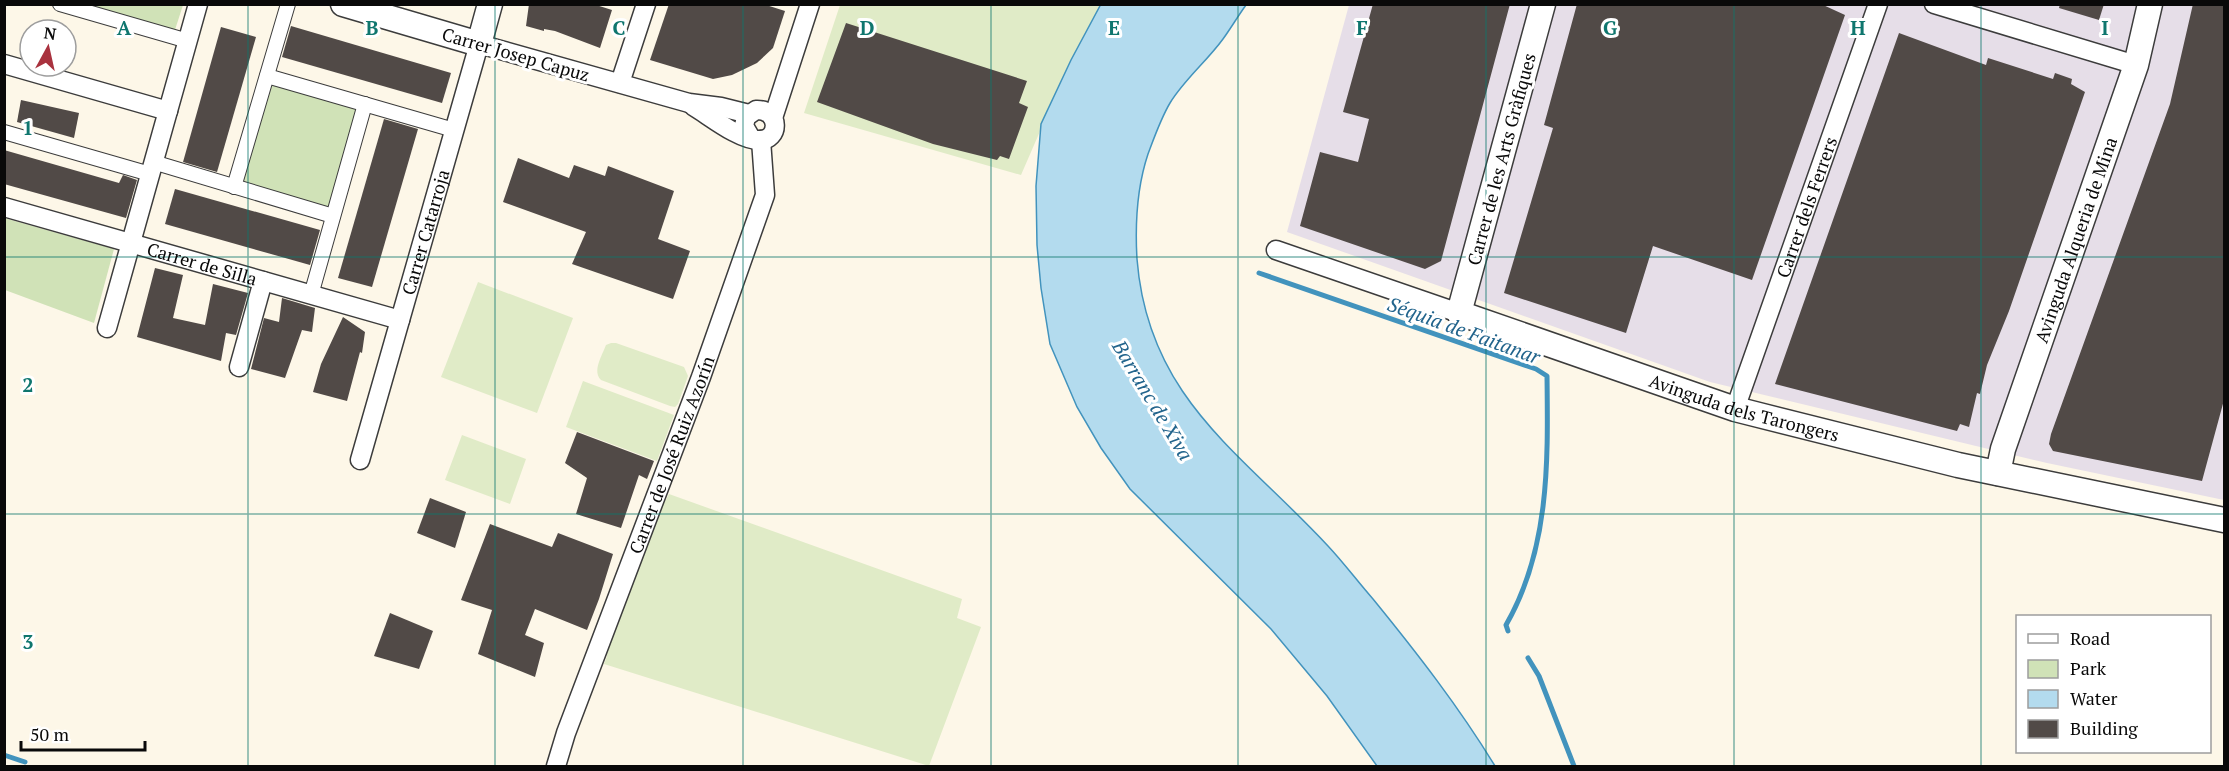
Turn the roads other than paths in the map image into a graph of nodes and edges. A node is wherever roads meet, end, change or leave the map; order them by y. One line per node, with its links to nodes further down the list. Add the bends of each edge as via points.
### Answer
1 (60, 4): 12 (street)
2 (198, 4): 12 (street)
3 (288, 4): 16 (street)
4 (343, 4): 13 (street, Carrer Josep Capuz)
5 (490, 4): 13 (street, Carrer Catarroja)
6 (646, 4): 17 (street)
7 (810, 4): 22 (street)
8 (1543, 4): 34 (street, Carrer de les Arts Gràfiques)
9 (1878, 4): 38 (street, Carrer dels Ferrers)
10 (1934, 4): 15 (street)
11 (2150, 4): 15 (street, Avinguda Alqueria de Mina)
12 (188, 41): 20 (street)
13 (479, 44): 17 (street, Carrer Josep Capuz); 23 (street, Carrer Catarroja)
14 (4, 64): 20 (street)
15 (2136, 65): 40 (street, Avinguda Alqueria de Mina)
16 (267, 76): 19 (street); 27 (street)
17 (620, 83): 18 (street, Carrer Josep Capuz)
18 (689, 103): 21 (street, Carrer Josep Capuz); 25 (street, Carrer Josep Capuz, via 738,134)
19 (365, 104): 23 (street); 29 (street)
20 (168, 111): 26 (street)
21 (749, 114): 22 (street, via 761,110); 25 (street, via 744,126)
22 (773, 118): 25 (street, via 773,132 765,139)
23 (454, 130): 35 (street, Carrer Catarroja)
24 (4, 132): 26 (street)
25 (756, 139): 42 (street, Carrer de José Ruiz Azorín, via 765,195)
26 (152, 168): 27 (street); 30 (street)
27 (234, 187): 29 (street)
28 (4, 207): 30 (street, Carrer de Silla)
29 (333, 216): 33 (street)
30 (130, 243): 32 (street, Carrer de Silla); 36 (street)
31 (1276, 250): 34 (street, Avinguda dels Tarongers)
32 (263, 281): 33 (street, Carrer de Silla); 37 (street)
33 (311, 295): 35 (street, Carrer de Silla)
34 (1459, 314): 38 (street, Avinguda dels Tarongers)
35 (400, 320): 39 (street, Carrer Catarroja)
36 (107, 328)
37 (239, 367)
38 (1735, 409): 40 (street, Avinguda dels Tarongers)
39 (360, 460)
40 (1998, 472): 41 (street, Avinguda dels Tarongers)
41 (2224, 520)
42 (556, 766)

